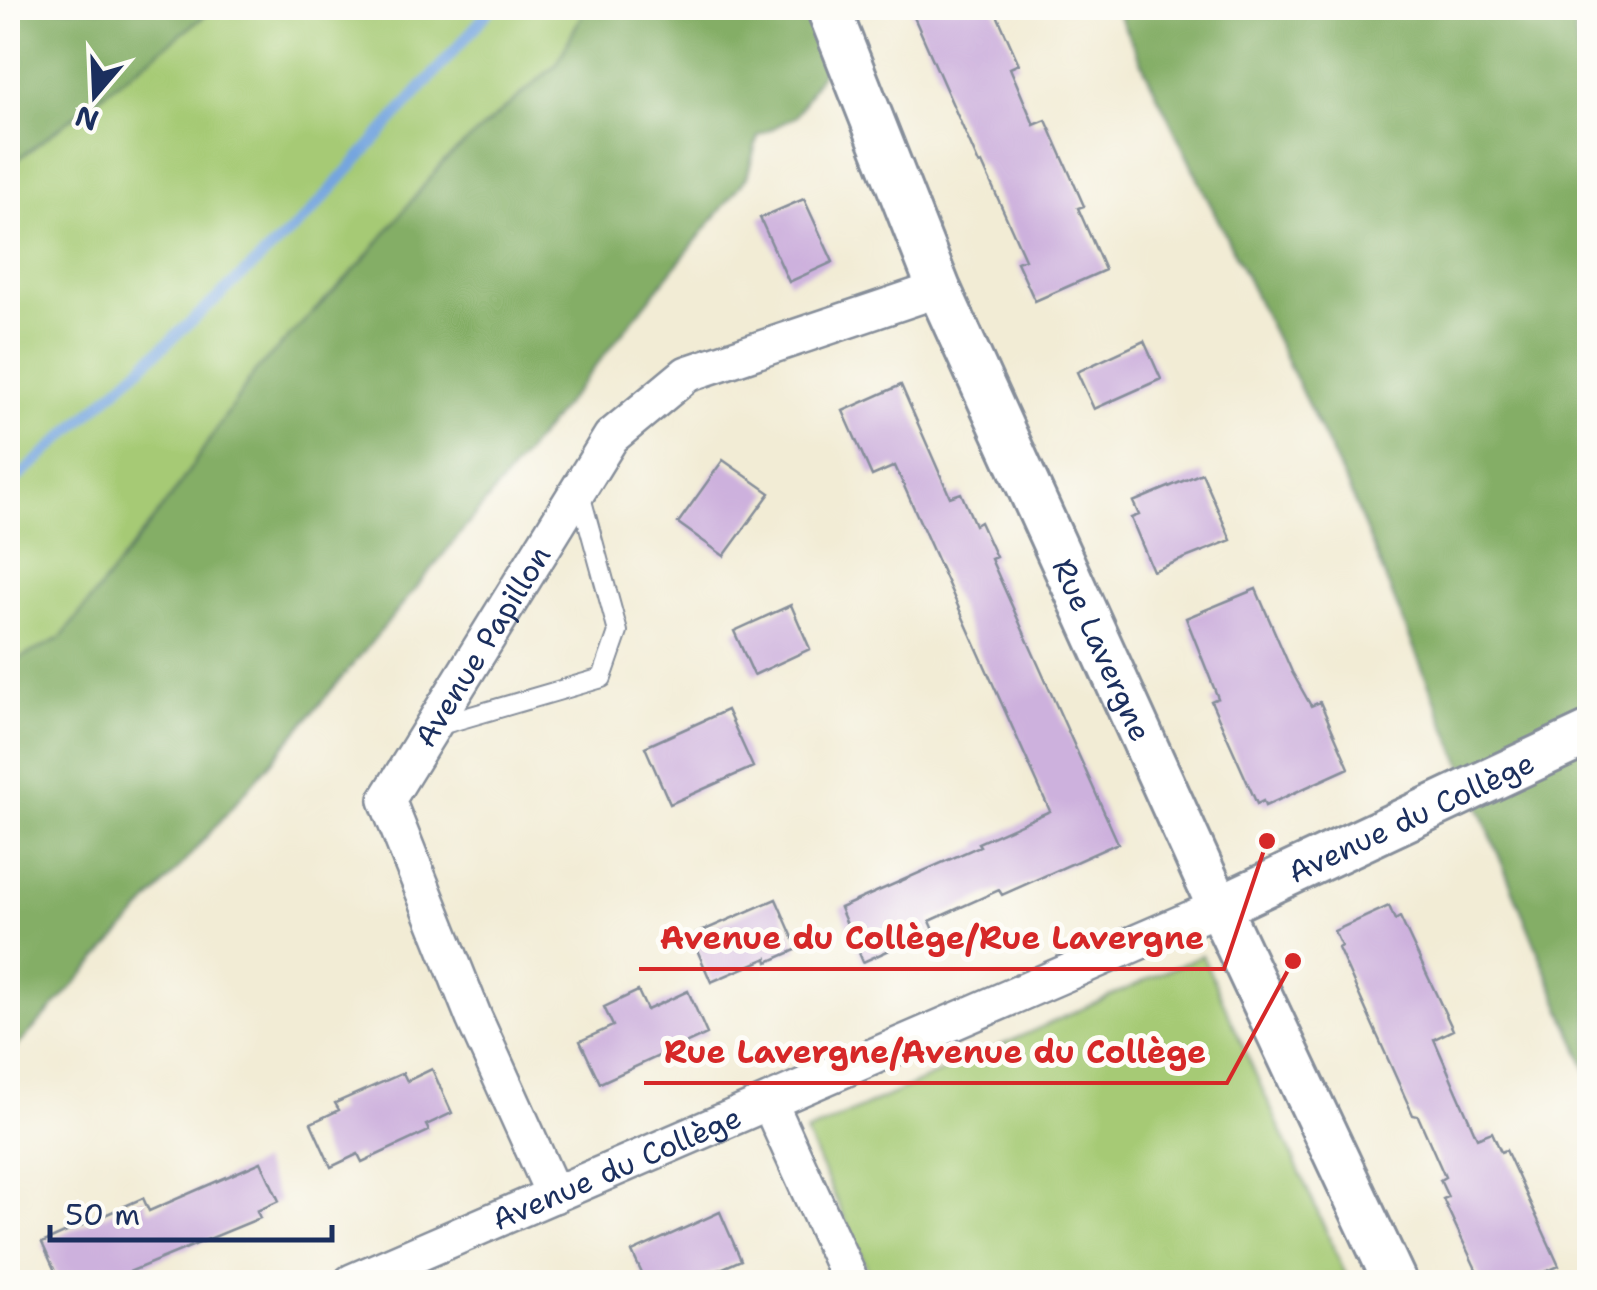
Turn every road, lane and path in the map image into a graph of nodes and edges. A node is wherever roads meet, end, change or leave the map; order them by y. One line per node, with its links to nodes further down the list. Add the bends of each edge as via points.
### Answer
1 (828, 8): 2 (street, Rue Lavergne)
2 (939, 290): 3 (street, Avenue Papillon, via 688,374 610,437); 6 (street, Rue Lavergne)
3 (578, 489): 4 (street, Avenue Papillon); 4 (lane, via 618,632 602,678)
4 (432, 728): 8 (street, Avenue Papillon, via 388,800 474,1018)
5 (1590, 733): 6 (street, Avenue du Collège)
6 (1219, 907): 7 (street, Avenue du Collège); 11 (street, Rue Lavergne)
7 (769, 1102): 8 (street, Avenue du Collège); 10 (street)
8 (554, 1195): 9 (street, Avenue du Collège)
9 (352, 1282)
10 (851, 1282)
11 (1394, 1282)

